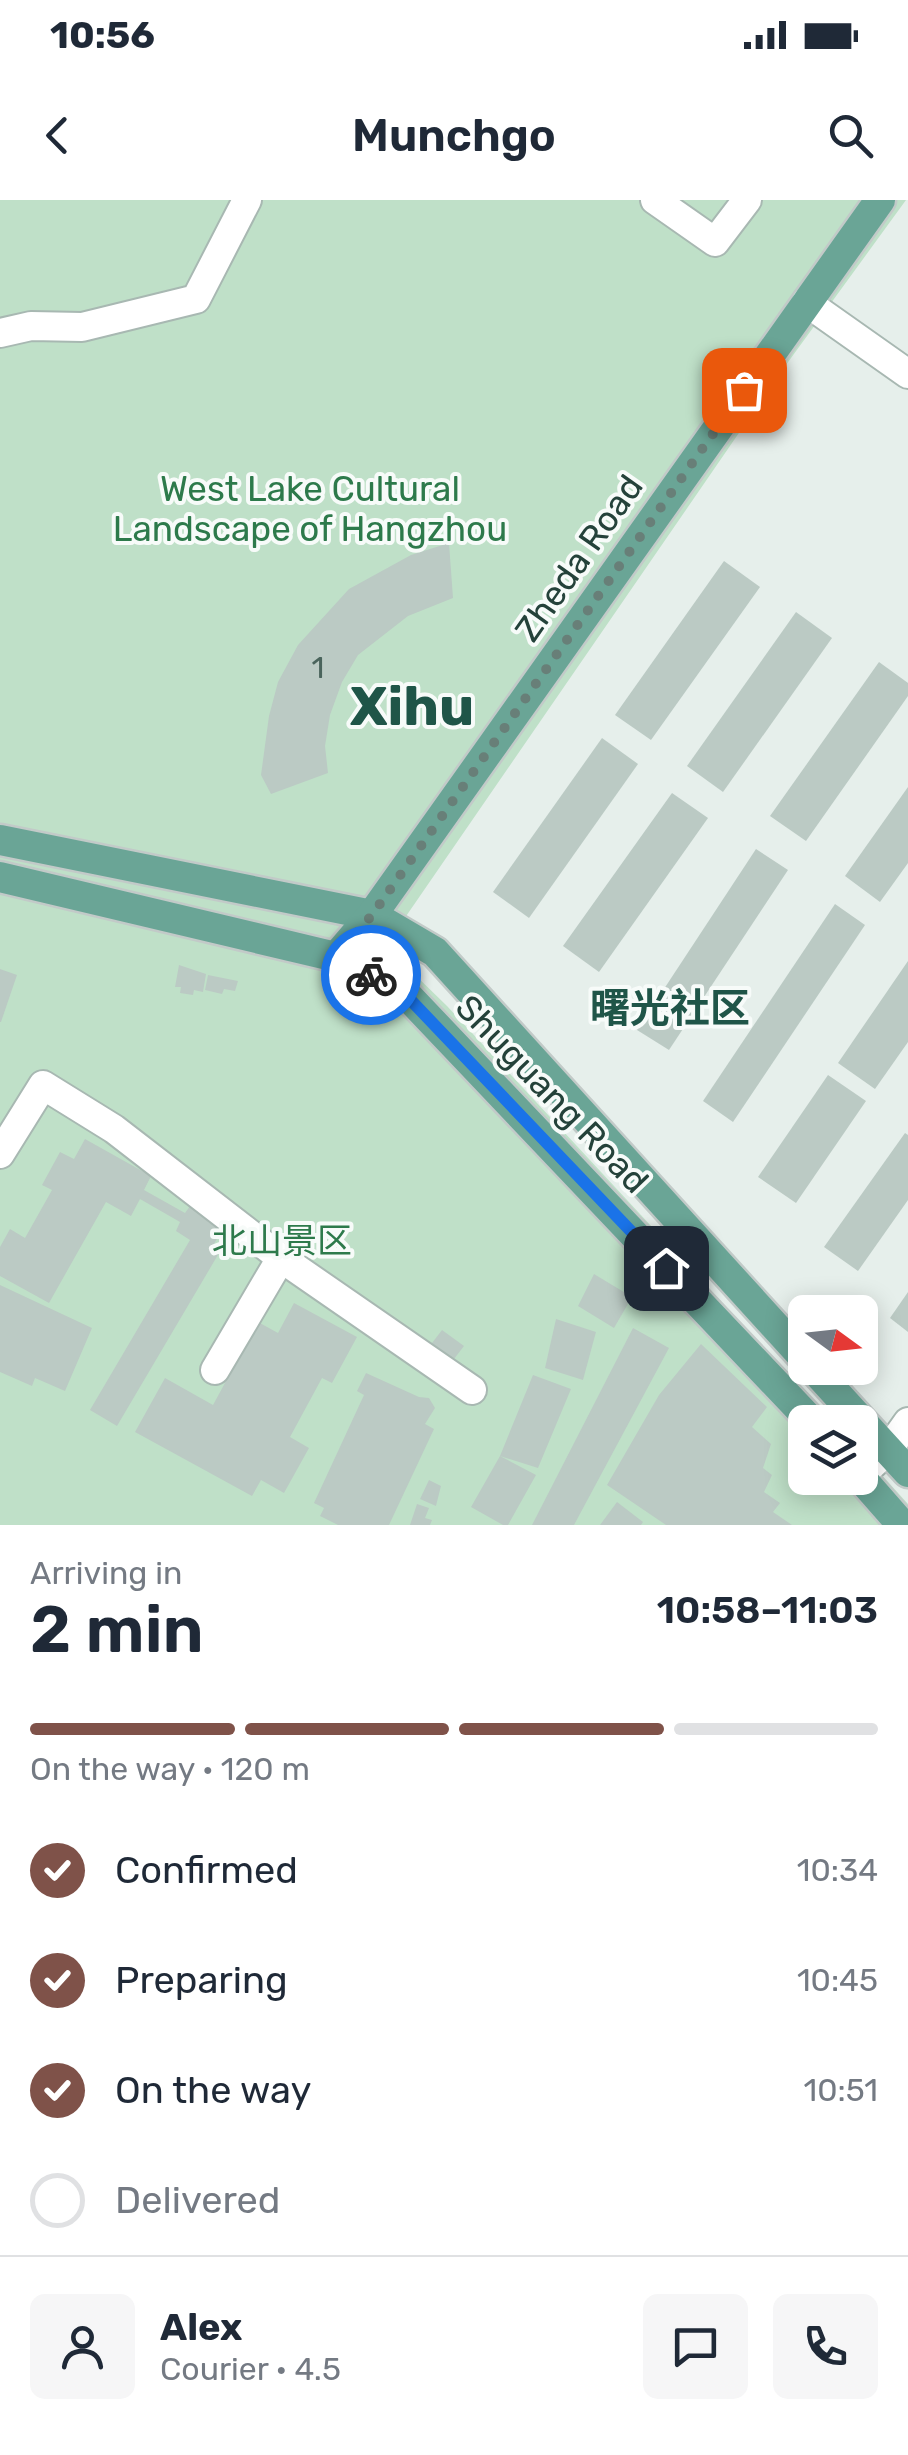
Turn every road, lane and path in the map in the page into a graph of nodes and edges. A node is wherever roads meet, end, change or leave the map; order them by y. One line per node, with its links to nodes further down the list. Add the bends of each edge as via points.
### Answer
1 (247, 200): 6 (street, via 196,299 82,327)
2 (655, 200): 3 (street, via 715,242)
3 (747, 200)
4 (869, 204): 5 (main road, Zheda Road)
5 (806, 302): 7 (street); 10 (main road, Zheda Road)
6 (0, 333)
7 (908, 374)
8 (0, 840): 10 (main road, Shuguang Road)
9 (0, 877): 11 (main road, Shuguang Road)
10 (372, 915): 11 (main road, Zheda Road); 14 (main road, Shuguang Road, via 435,952)
11 (336, 957): 18 (main road, Shuguang Road, via 403,992)
12 (0, 1154): 13 (street, via 43,1085 114,1129)
13 (281, 1258): 15 (street); 17 (street)
14 (788, 1340)
15 (216, 1370)
16 (829, 1385): 20 (main road)
17 (472, 1390)
18 (796, 1405)
19 (908, 1422): 20 (street)
20 (898, 1461)
21 (874, 1495): 22 (main road)
22 (894, 1522)

